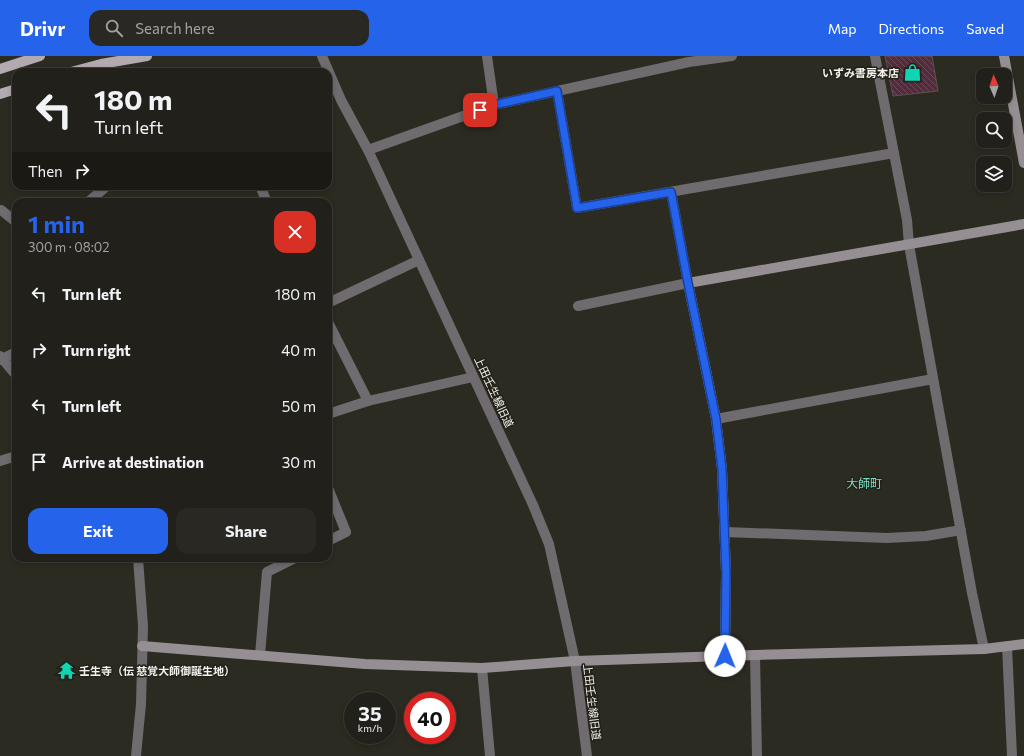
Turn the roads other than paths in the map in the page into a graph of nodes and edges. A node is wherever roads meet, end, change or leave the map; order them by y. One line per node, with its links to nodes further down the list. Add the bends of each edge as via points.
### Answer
1 (40, 56): 10 (main road)
2 (147, 56): 8 (main road)
3 (322, 56): 9 (street, 上田壬生線旧道)
4 (487, 56): 15 (street)
5 (732, 56): 13 (street, via 689,62)
6 (875, 56): 17 (street)
7 (1004, 56): 18 (street)
8 (86, 68)
9 (327, 68)
10 (0, 69)
11 (332, 79): 16 (street, 上田壬生線旧道)
12 (12, 90): 14 (main road)
13 (557, 91): 15 (street); 20 (street, via 577,208)
14 (0, 94)
15 (494, 105): 16 (street)
16 (368, 150): 26 (street, 上田壬生線旧道)
17 (894, 153): 20 (street); 25 (street, via 908,220)
18 (1024, 163)
19 (102, 190): 21 (street)
20 (671, 192): 27 (street)
21 (93, 198)
22 (0, 210): 23 (street)
23 (12, 219)
24 (1024, 224): 25 (street)
25 (909, 245): 27 (street); 35 (street)
26 (419, 260): 28 (street); 34 (street, 上田壬生線旧道)
27 (688, 283): 29 (street); 38 (street)
28 (332, 301)
29 (578, 306)
30 (332, 330): 36 (street)
31 (12, 354): 32 (street)
32 (1, 358): 33 (street)
33 (12, 370)
34 (473, 377): 36 (street); 54 (street, 上田壬生線旧道, via 549,544)
35 (933, 379): 38 (street); 42 (street)
36 (368, 401): 37 (street)
37 (332, 413)
38 (716, 419): 43 (street, via 722,469)
39 (12, 457): 40 (street)
40 (0, 461)
41 (332, 498): 44 (street, via 346,532)
42 (961, 530): 43 (street, via 926,536 888,538); 50 (street)
43 (725, 532): 53 (street)
44 (332, 539)
45 (138, 562): 48 (street)
46 (287, 562): 51 (street, via 267,572)
47 (1024, 644): 49 (street)
48 (142, 646): 51 (street); 56 (street, via 141,704)
49 (1007, 646): 50 (street); 60 (street)
50 (984, 649): 52 (street)
51 (260, 655): 55 (street, via 365,664)
52 (755, 655): 53 (street); 59 (street)
53 (725, 656): 54 (street)
54 (575, 661): 55 (street); 58 (street, 上田壬生線旧道)
55 (482, 668): 57 (street)
56 (136, 756)
57 (490, 756)
58 (587, 756)
59 (757, 756)
60 (1012, 756)

